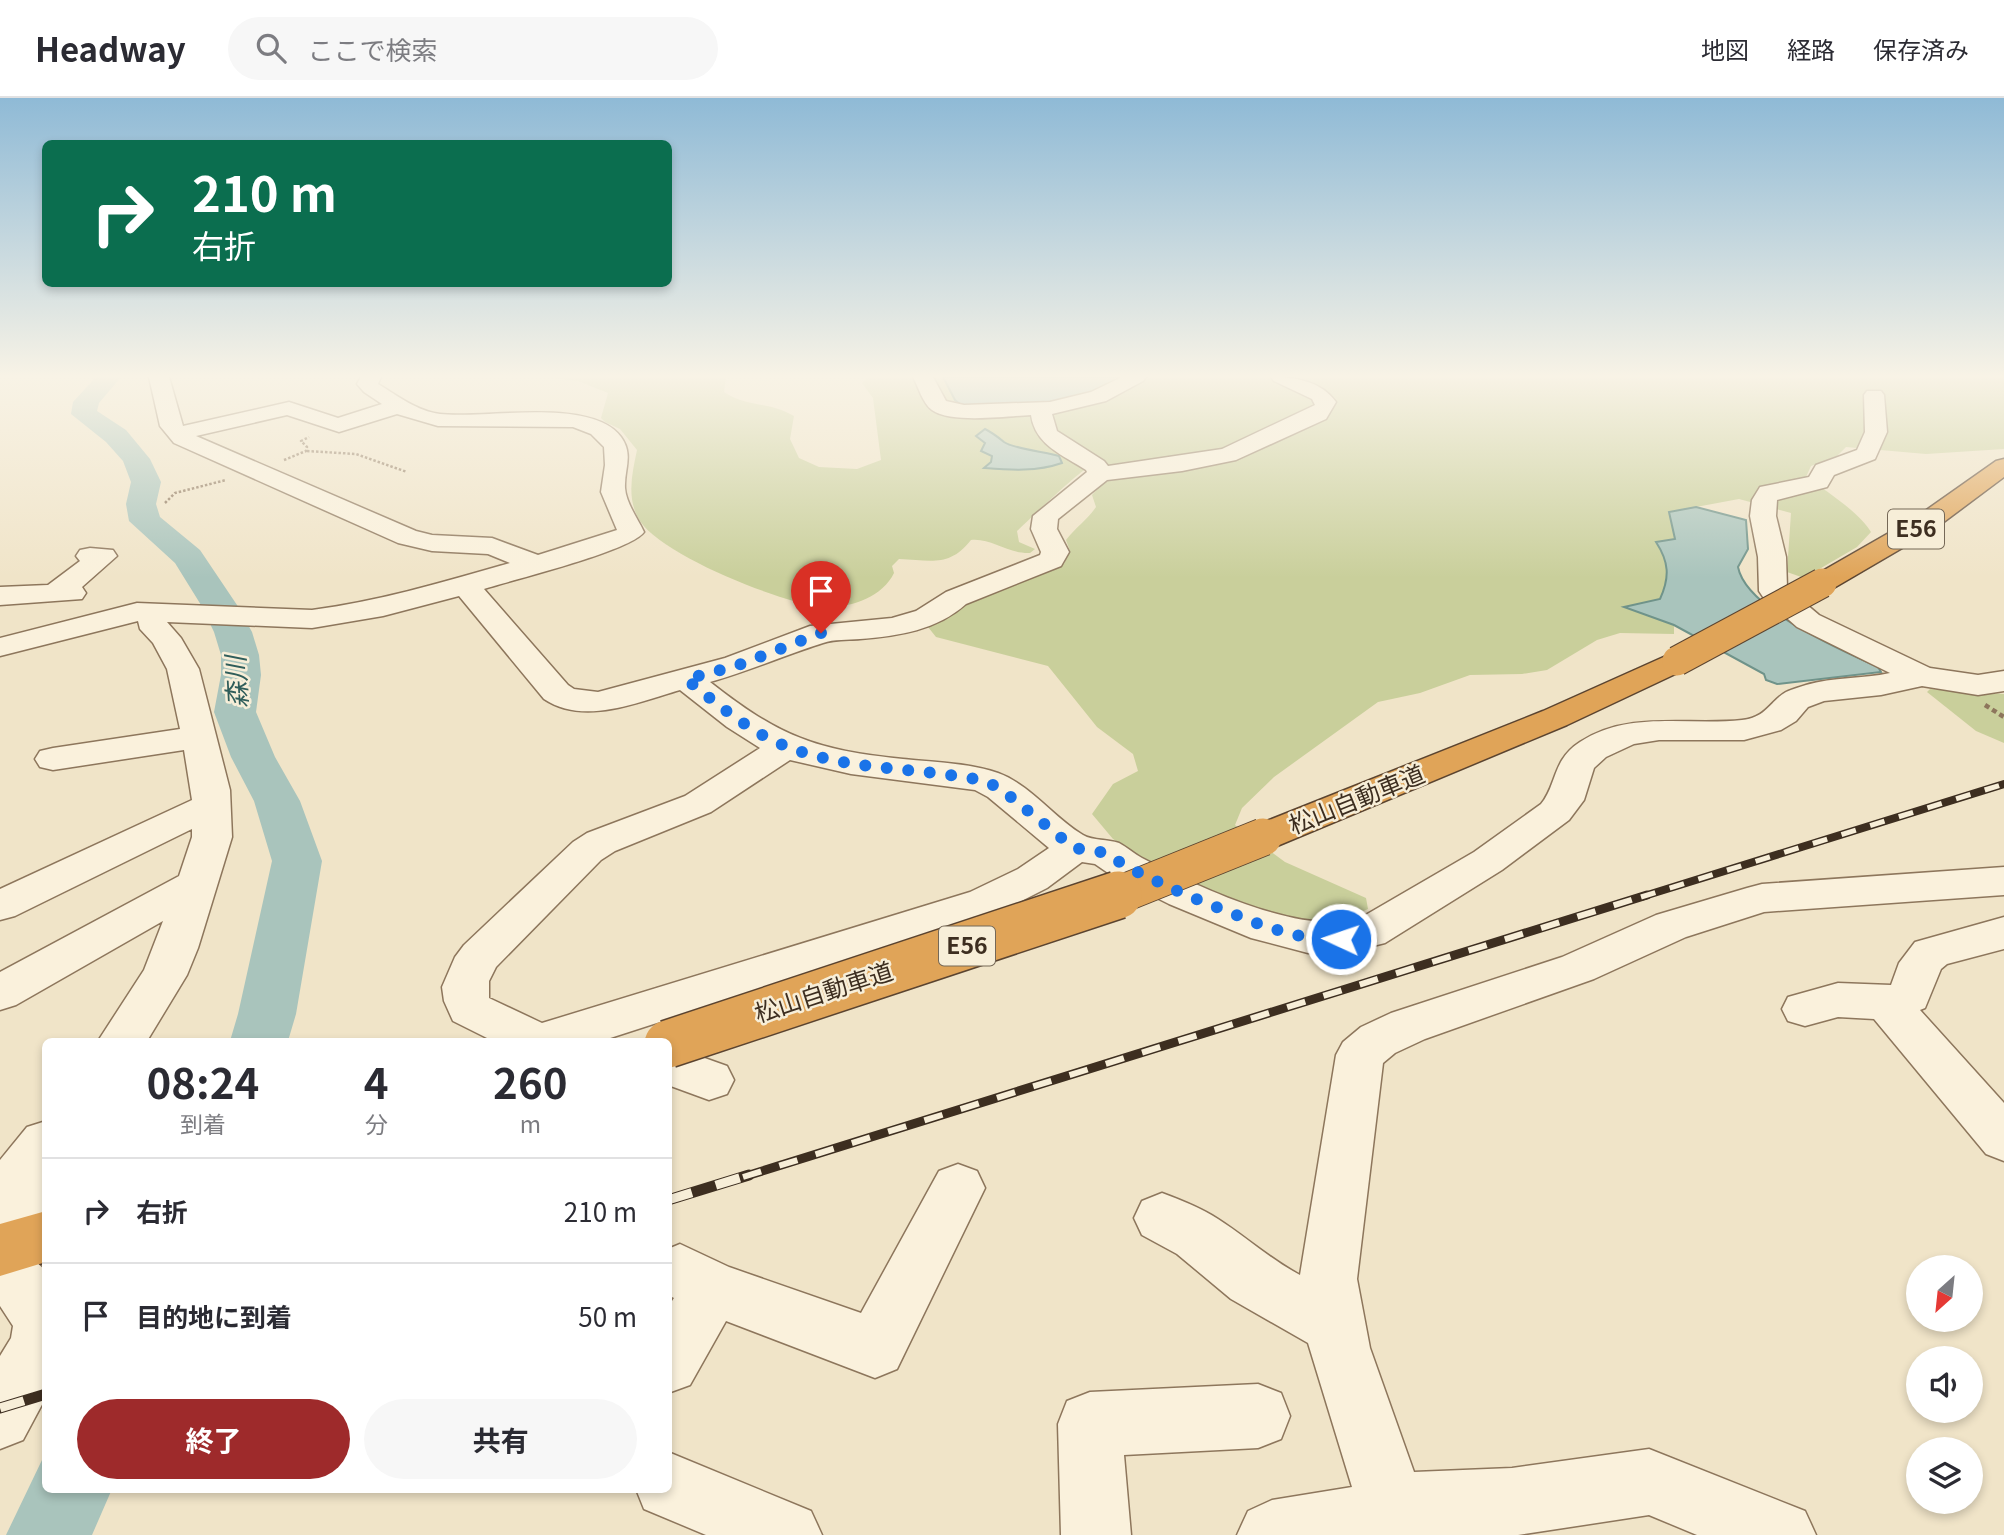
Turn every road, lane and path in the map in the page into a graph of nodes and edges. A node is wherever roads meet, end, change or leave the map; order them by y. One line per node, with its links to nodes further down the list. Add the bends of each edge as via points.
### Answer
1 (199, 444): 11 (street, via 407,537 492,546)
2 (615, 444): 11 (street, via 612,489 631,532)
3 (1062, 444): 9 (street, via 1096,466)
4 (1253, 444): 9 (street, via 1228,455)
5 (1871, 444): 17 (street, via 1867,454 1824,470 1818,482 1769,492 1762,503 1773,591 1808,621)
6 (306, 451): 8 (path, via 356,454)
7 (2004, 466): 35 (highway, 松山自動車道 / E56, bridge, via 1924,524 1822,583 1677,661 1555,718 1111,898)
8 (407, 472)
9 (1100, 474): 18 (street, via 1046,516 1044,529 1055,552 1051,560 905,624 821,633 736,666)
10 (90, 556): 14 (street, via 103,556 63,593)
11 (537, 564): 13 (street)
12 (413, 565): 13 (street)
13 (471, 583): 15 (street, via 333,617); 18 (street, via 565,698 600,702)
14 (0, 596)
15 (164, 614): 16 (street, via 125,613); 20 (street, via 152,622 183,669)
16 (0, 647)
17 (1922, 676): 19 (street, via 1978,685); 24 (street, via 1818,692 1796,699 1769,723 1744,730 1659,730 1626,735 1593,749 1575,769 1560,806 1534,829 1370,932 1341,939 1308,938 1266,927 1184,894 1107,853)
18 (686, 679): 21 (street, via 734,718)
19 (2004, 681)
20 (199, 737): 22 (street); 23 (street)
21 (787, 746): 24 (street, via 824,758 985,781); 33 (street, via 698,804 587,851 480,956 464,985 470,1009)
22 (53, 759)
23 (212, 805): 26 (street, via 212,837); 27 (street)
24 (1074, 848): 34 (street, via 1019,888 985,902)
25 (2004, 881): 46 (street, via 1762,898 1671,926 1578,968 1378,1040 1360,1055 1348,1129 1328,1279)
26 (196, 884): 29 (street); 32 (street, via 164,975)
27 (0, 906)
28 (2004, 932): 30 (street, via 1992,940 1941,949 1925,958 1909,996)
29 (0, 993)
30 (1887, 1003): 31 (street, via 1838,1000); 36 (street)
31 (1805, 1009)
32 (124, 1038)
33 (528, 1038)
34 (554, 1038)
35 (672, 1043)
36 (2004, 1139)
37 (42, 1148): 40 (street)
38 (958, 1188): 48 (street, via 875,1348 696,1280)
39 (42, 1199): 40 (street)
40 (0, 1208)
41 (1162, 1218): 46 (street, via 1197,1236 1252,1280)
42 (42, 1237): 43 (highway)
43 (0, 1250)
44 (0, 1266): 45 (street, via 25,1291)
45 (42, 1321)
46 (1335, 1326): 52 (street)
47 (42, 1334): 50 (street, via 39,1348)
48 (672, 1351)
49 (1258, 1416): 54 (street, via 1090,1424)
50 (0, 1417)
51 (672, 1487): 53 (street)
52 (1392, 1507): 55 (street, via 1352,1521); 56 (street, via 1511,1502 1650,1482)
53 (786, 1535)
54 (1096, 1535)
55 (1272, 1535)
56 (1782, 1535)

